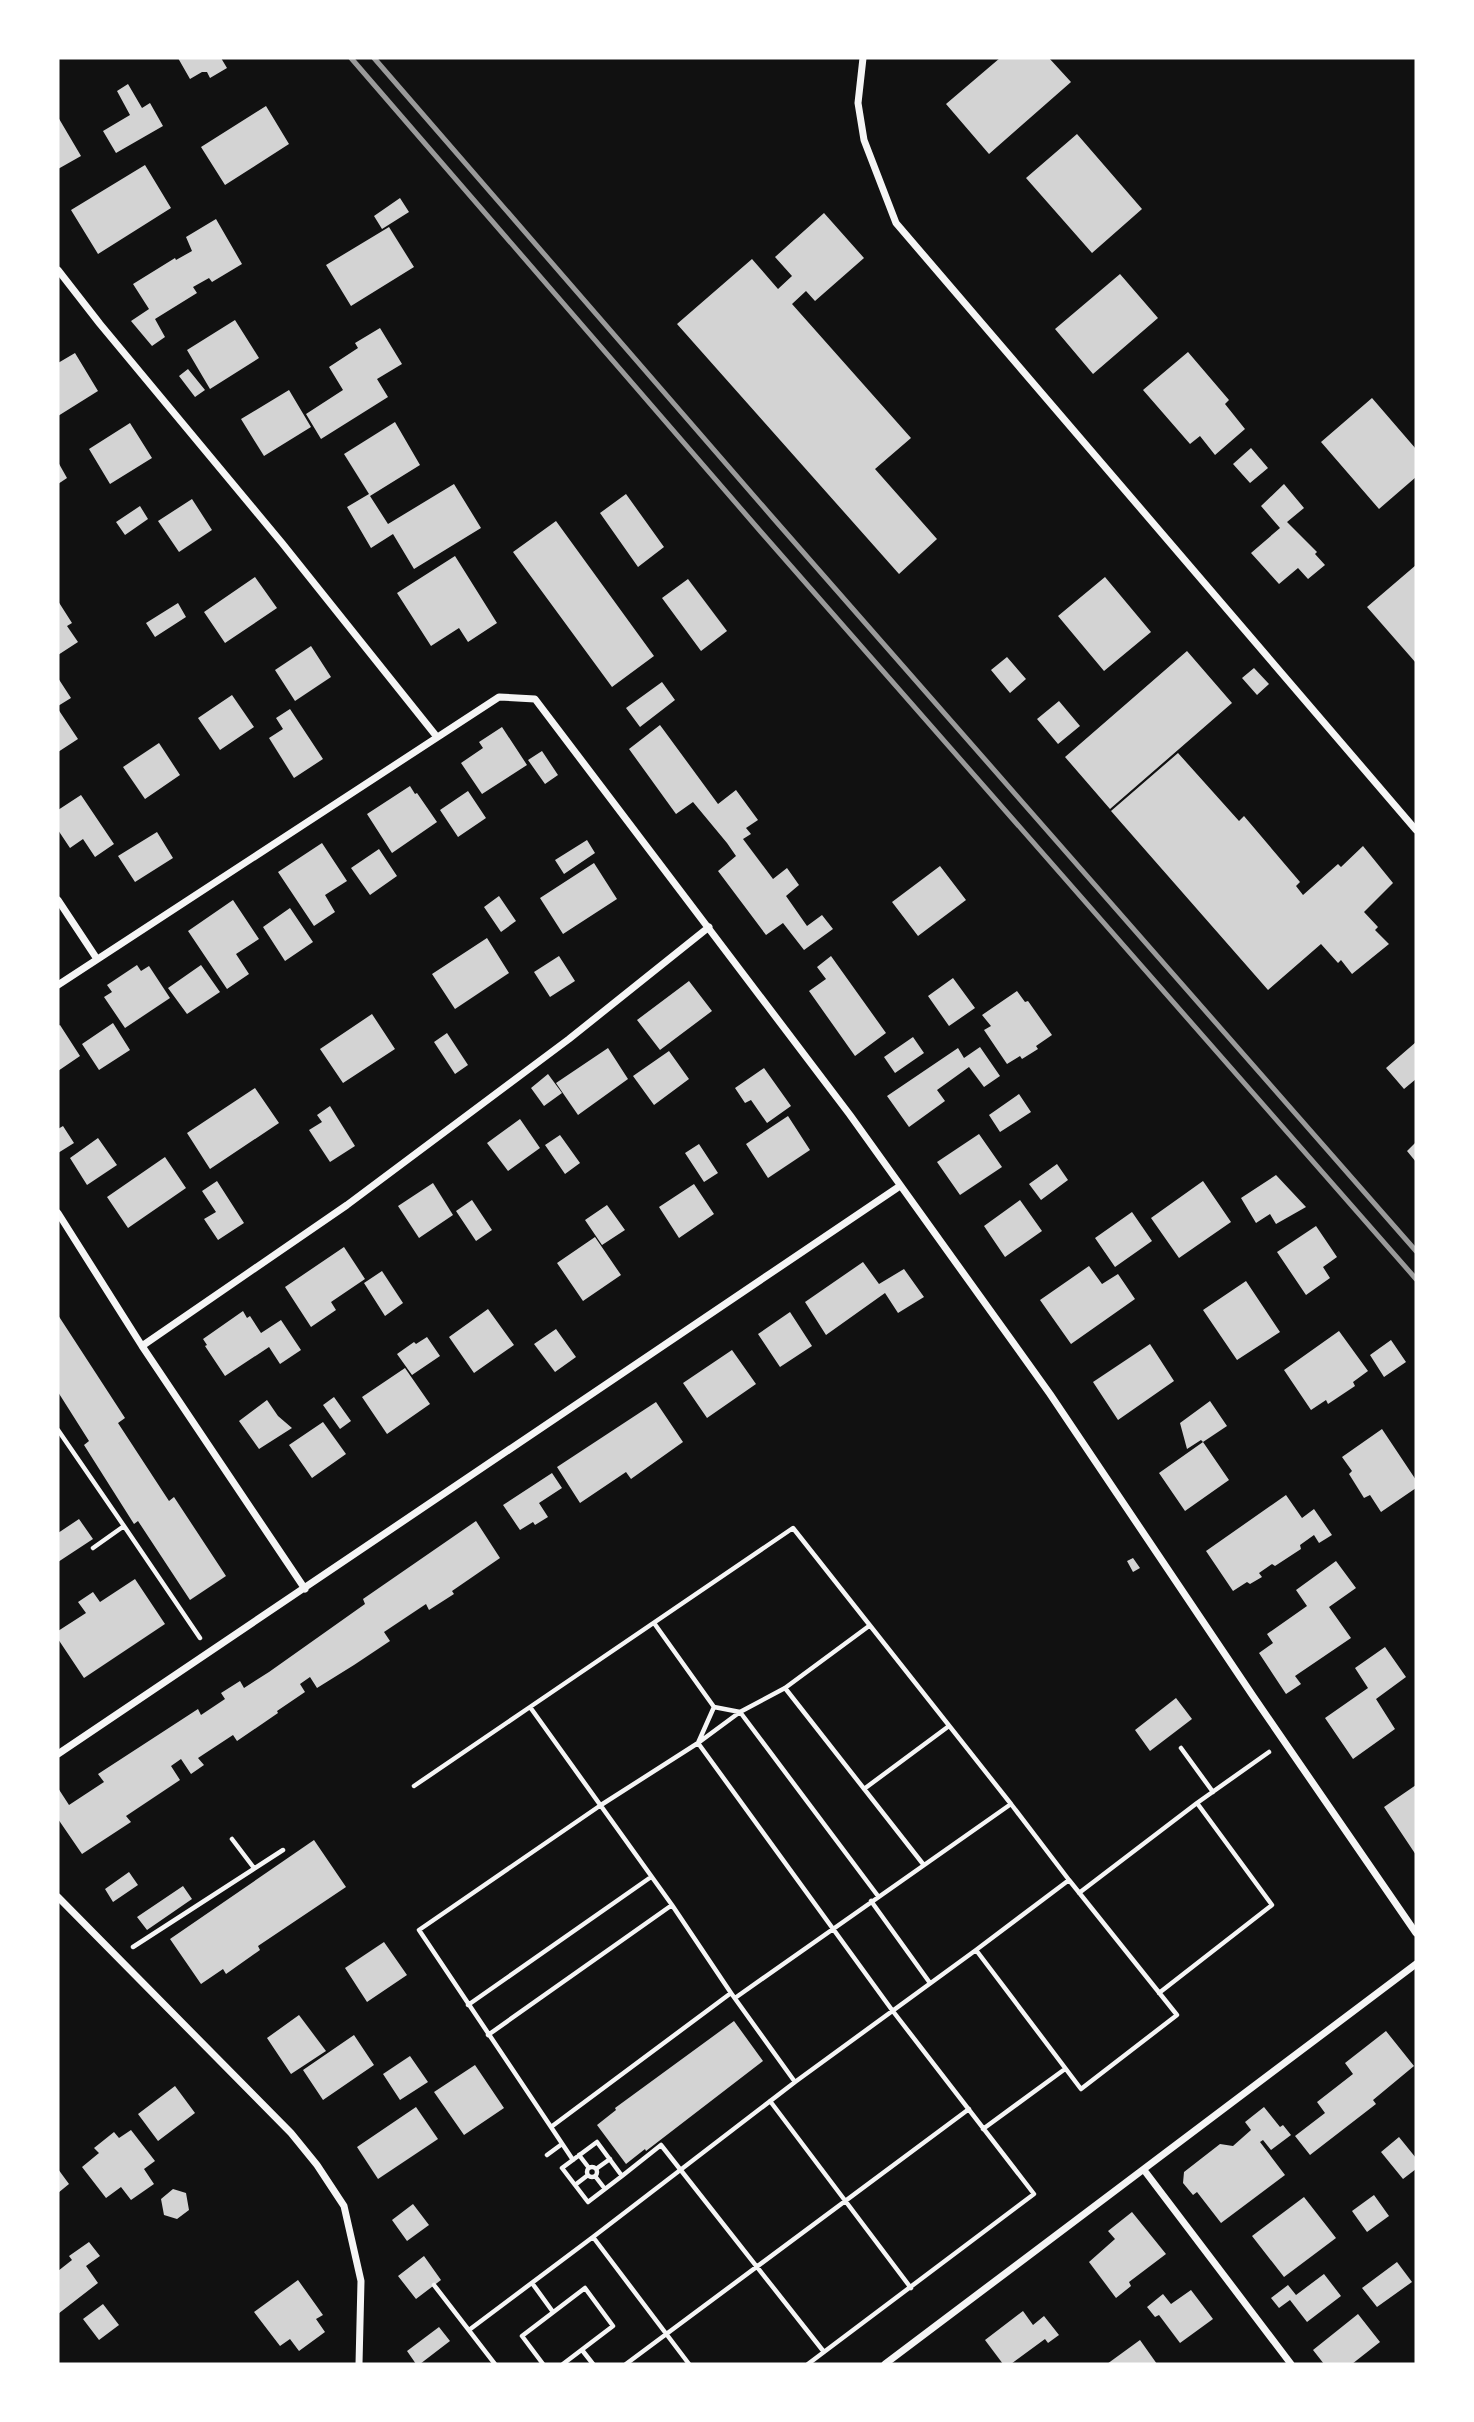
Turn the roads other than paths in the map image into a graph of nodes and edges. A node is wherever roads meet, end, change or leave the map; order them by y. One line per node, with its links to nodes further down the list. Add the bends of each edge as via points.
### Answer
1 (863, 58): 4 (street, via 858,103 864,140 896,223)
2 (58, 270): 3 (street)
3 (437, 737): 6 (street, via 499,696 535,699); 7 (street)
4 (1416, 830)
5 (58, 900): 7 (street)
6 (709, 927): 9 (street); 11 (street, via 569,1039 323,1223)
7 (97, 959): 8 (street)
8 (58, 985)
9 (900, 1186): 12 (street); 15 (street, via 1050,1394)
10 (58, 1213): 11 (street)
11 (142, 1346): 12 (street)
12 (304, 1589): 13 (street)
13 (58, 1754)
14 (58, 1897): 18 (street, via 291,2133 344,2206 361,2281)
15 (1416, 1933)
16 (1416, 1964): 17 (street)
17 (1144, 2170): 19 (street); 20 (street)
18 (359, 2364)
19 (885, 2364)
20 (1291, 2364)

